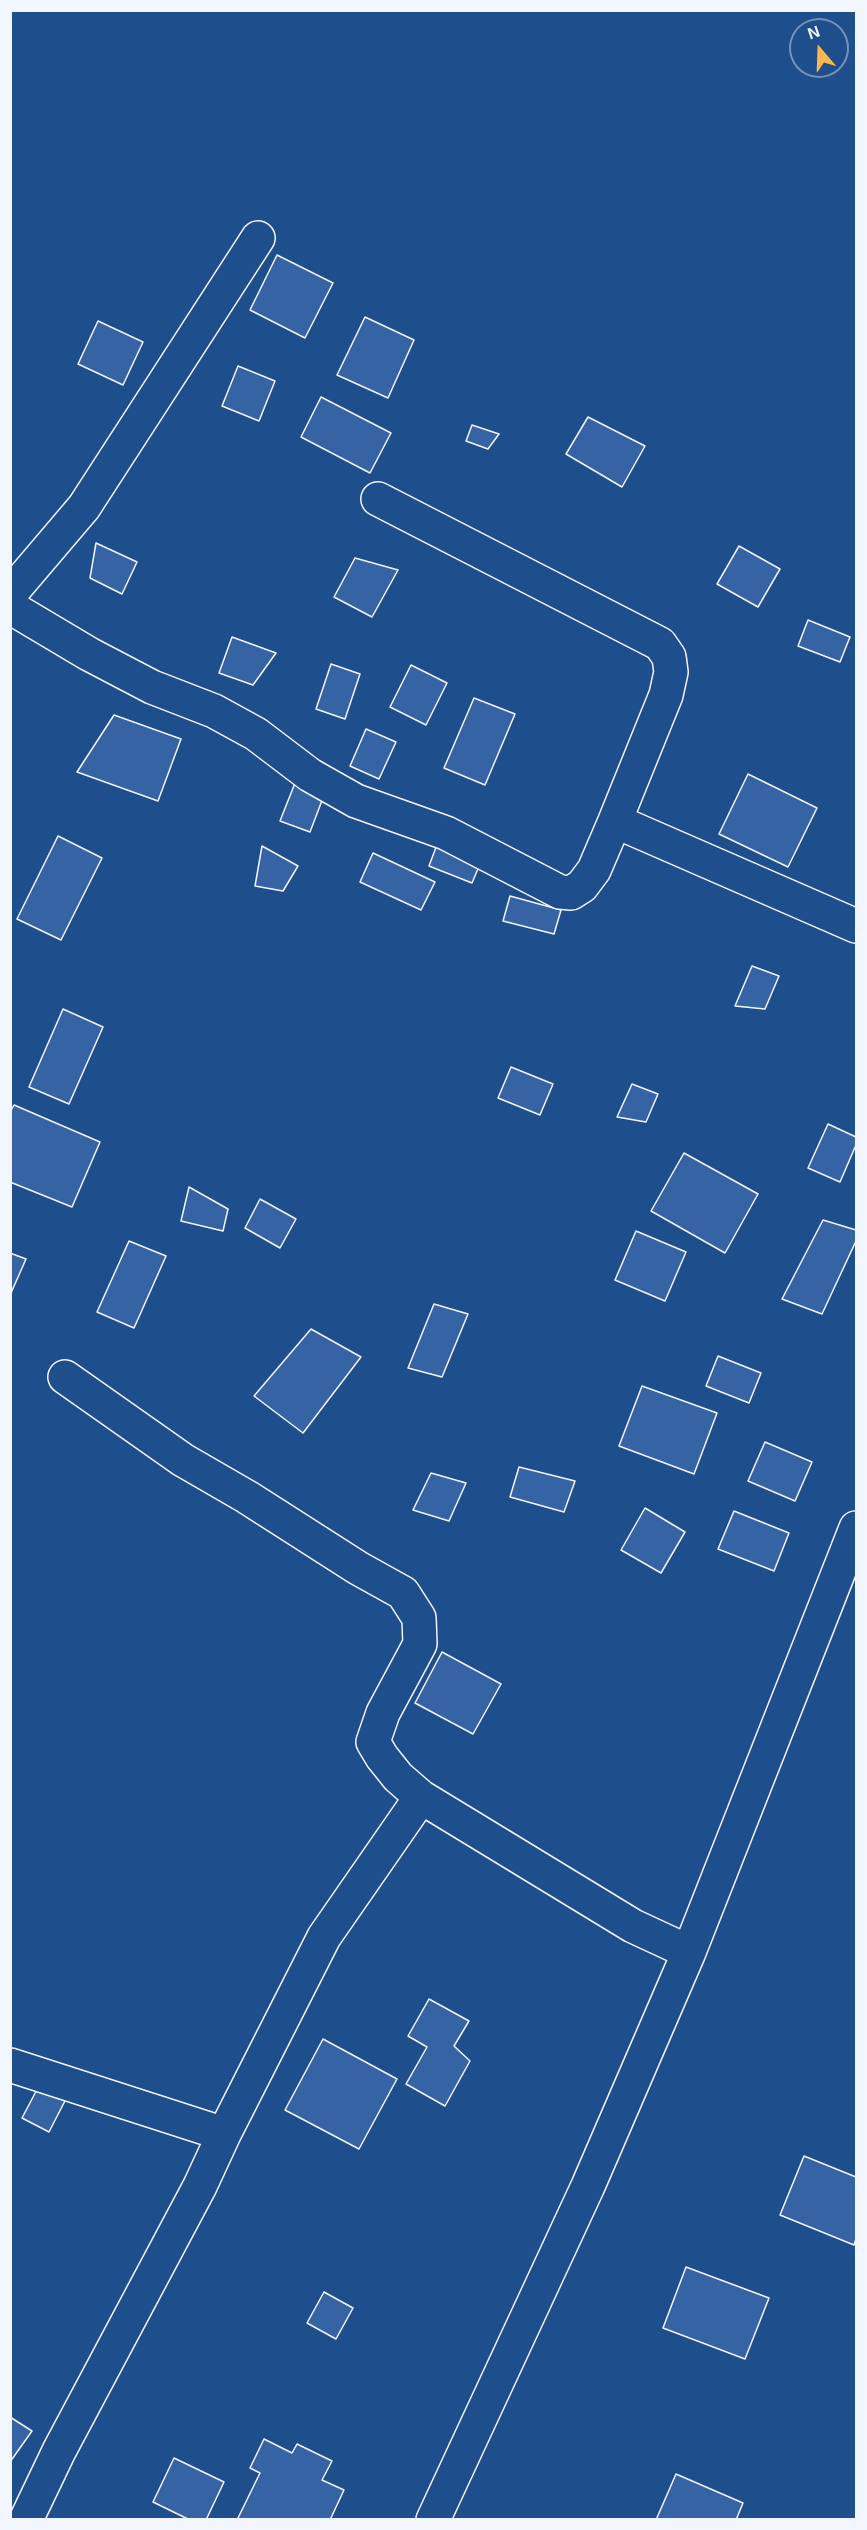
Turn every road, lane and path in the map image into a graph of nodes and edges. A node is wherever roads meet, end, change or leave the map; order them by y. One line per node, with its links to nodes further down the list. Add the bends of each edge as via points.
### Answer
1 (258, 238): 3 (street, via 84,507)
2 (378, 499): 5 (street, via 660,644 669,657 671,672 666,694)
3 (10, 594)
4 (10, 607): 5 (street, via 152,687 214,711 256,734 310,775 356,801 446,833 560,892 571,893 582,886 594,870)
5 (615, 821): 6 (street)
6 (856, 926)
7 (65, 1377): 9 (street, via 183,1460 403,1593 419,1618 420,1644 383,1713 373,1742 398,1777)
8 (856, 1528): 10 (street)
9 (421, 1797): 10 (street, via 633,1926); 12 (street, via 324,1937)
10 (689, 1952): 14 (street, via 588,2186)
11 (10, 2065): 12 (street)
12 (224, 2134): 13 (street)
13 (27, 2520)
14 (433, 2520)

